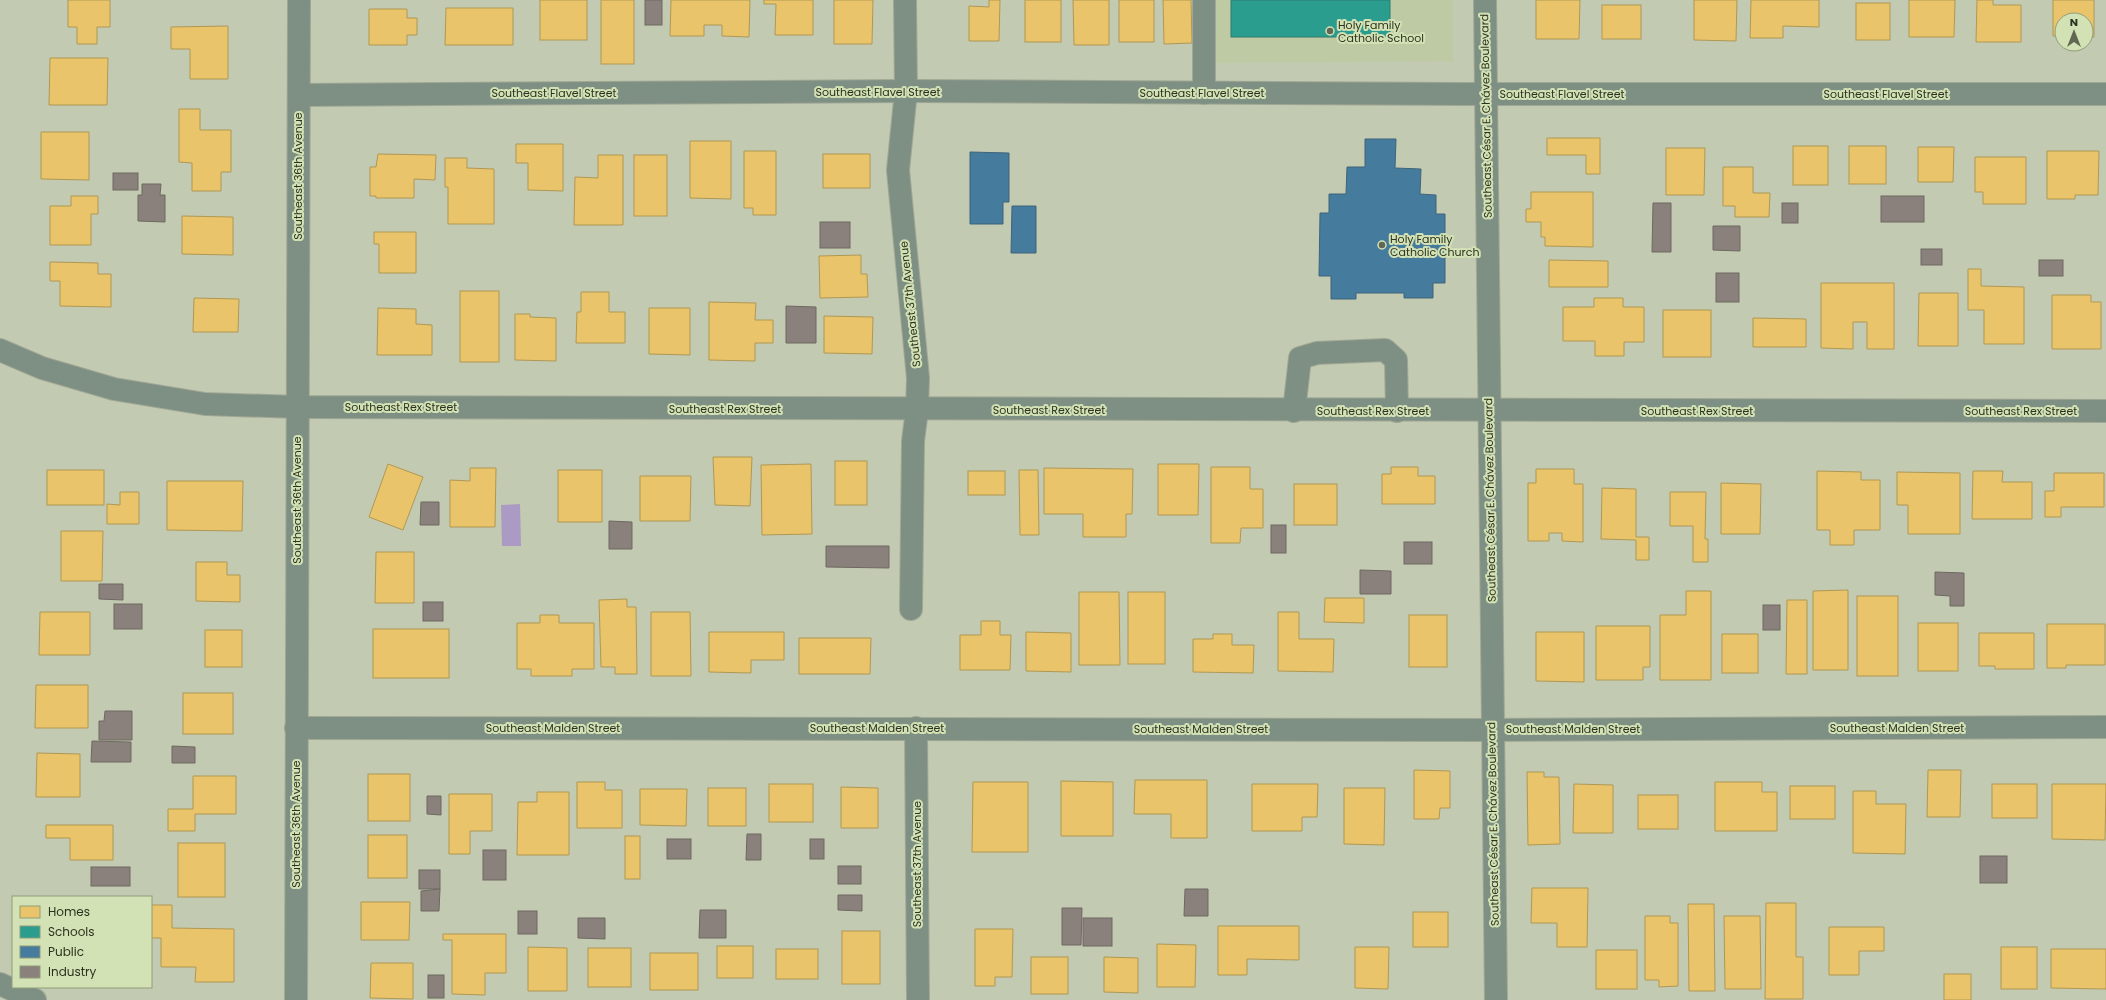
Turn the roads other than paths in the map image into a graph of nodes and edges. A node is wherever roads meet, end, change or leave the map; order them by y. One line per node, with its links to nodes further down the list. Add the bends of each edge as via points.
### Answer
1 (299, 0): 9 (street, Southeast 36th Avenue)
2 (905, 0): 5 (street, Southeast 37th Avenue)
3 (1204, 0): 6 (street)
4 (1485, 0): 7 (street, Southeast César E. Chávez Boulevard)
5 (906, 91): 6 (street, Southeast Flavel Street); 9 (street, Southeast Flavel Street); 12 (street, Southeast 37th Avenue, via 898,170 918,378)
6 (1204, 93): 7 (street, Southeast Flavel Street)
7 (1486, 94): 8 (street, Southeast Flavel Street); 15 (street, Southeast César E. Chávez Boulevard)
8 (2106, 94)
9 (299, 95): 11 (street, Southeast 36th Avenue)
10 (0, 350): 11 (street, Southeast Rex Street, via 42,368 114,389 205,404)
11 (298, 407): 12 (street, Southeast Rex Street); 19 (street, Southeast 36th Avenue)
12 (917, 410): 13 (street, Southeast Rex Street); 17 (street, Southeast 37th Avenue, via 913,441)
13 (1294, 410): 14 (street, Southeast Rex Street); 14 (street, via 1300,358 1317,353 1385,350 1396,360)
14 (1397, 410): 15 (street, Southeast Rex Street)
15 (1489, 411): 16 (street, Southeast Rex Street); 21 (street, Southeast César E. Chávez Boulevard)
16 (2106, 411)
17 (911, 609)
18 (2106, 727): 21 (street, Southeast Malden Street)
19 (296, 728): 20 (street, Southeast Malden Street); 24 (street, Southeast 36th Avenue)
20 (916, 728): 21 (street, Southeast Malden Street); 25 (street, Southeast 37th Avenue)
21 (1492, 730): 26 (street, Southeast César E. Chávez Boulevard)
22 (0, 984): 23 (street)
23 (35, 1000)
24 (296, 1000)
25 (918, 1000)
26 (1496, 1000)

